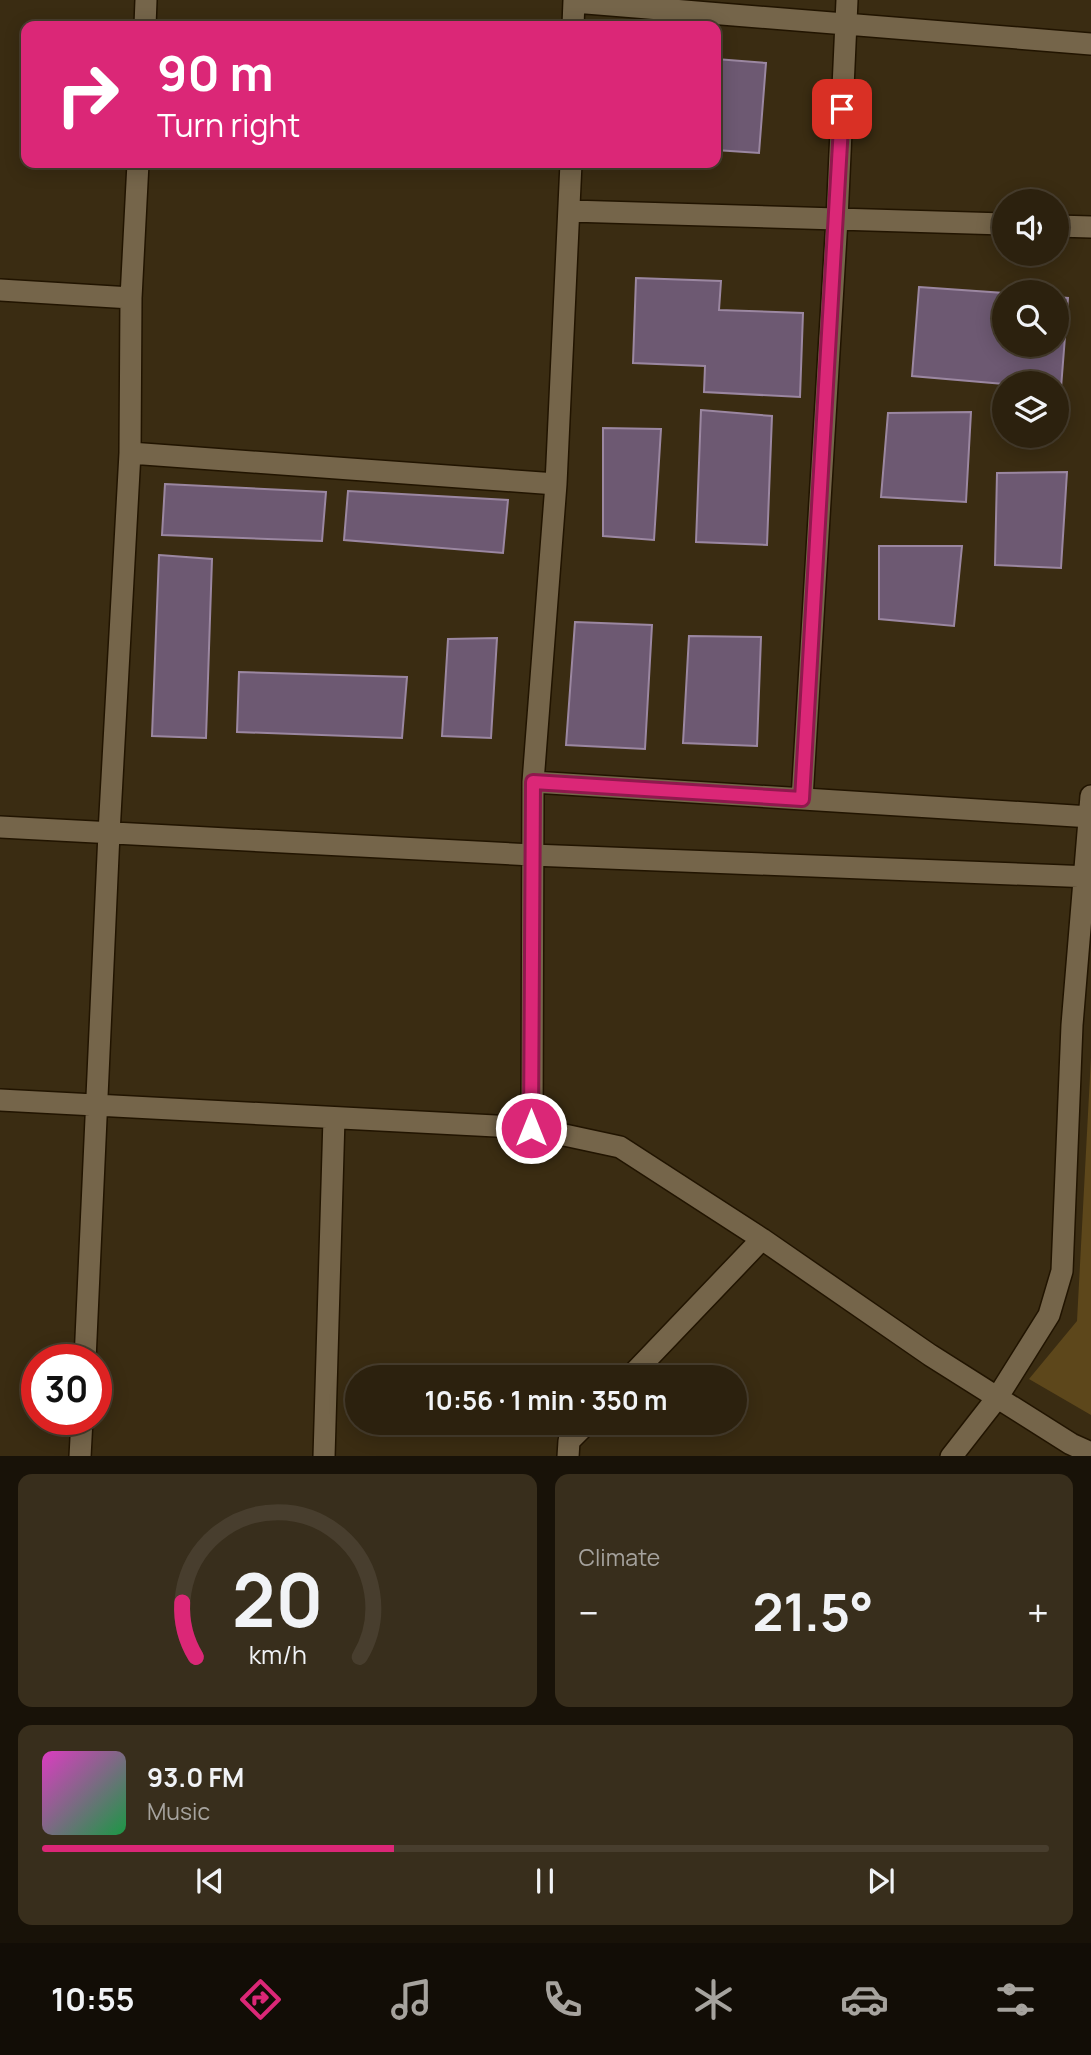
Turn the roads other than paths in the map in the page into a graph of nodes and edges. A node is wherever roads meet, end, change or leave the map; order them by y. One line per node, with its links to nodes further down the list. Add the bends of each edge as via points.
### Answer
1 (146, 0): 4 (street)
2 (846, 0): 6 (street)
3 (574, 1): 5 (street); 6 (street)
4 (145, 21)
5 (573, 21)
6 (845, 26): 7 (street); 11 (street)
7 (1091, 44)
8 (138, 168): 16 (street)
9 (571, 168): 10 (street)
10 (570, 211): 11 (street); 18 (street)
11 (837, 219): 12 (street); 20 (street)
12 (992, 224)
13 (1069, 226): 14 (street)
14 (1091, 227)
15 (0, 290): 16 (street)
16 (131, 298): 17 (street)
17 (130, 453): 18 (street); 23 (street)
18 (556, 484): 19 (street)
19 (533, 782): 20 (street); 24 (street)
20 (802, 799): 21 (street)
21 (1091, 810): 25 (street)
22 (0, 827): 23 (street)
23 (109, 833): 24 (street); 27 (street)
24 (532, 855): 25 (street); 29 (street)
25 (1088, 876): 33 (street, via 1072,1025 1062,1270 1049,1315)
26 (0, 1100): 27 (street)
27 (97, 1106): 28 (street); 31 (street)
28 (334, 1118): 29 (street); 38 (street)
29 (531, 1128): 30 (street, via 620,1147)
30 (762, 1239): 32 (street); 33 (street)
31 (86, 1344)
32 (641, 1365)
33 (997, 1398): 36 (street); 40 (street)
34 (81, 1435): 37 (street)
35 (575, 1435): 39 (street, via 569,1441)
36 (1091, 1452)
37 (80, 1456)
38 (324, 1456)
39 (568, 1456)
40 (952, 1456)

